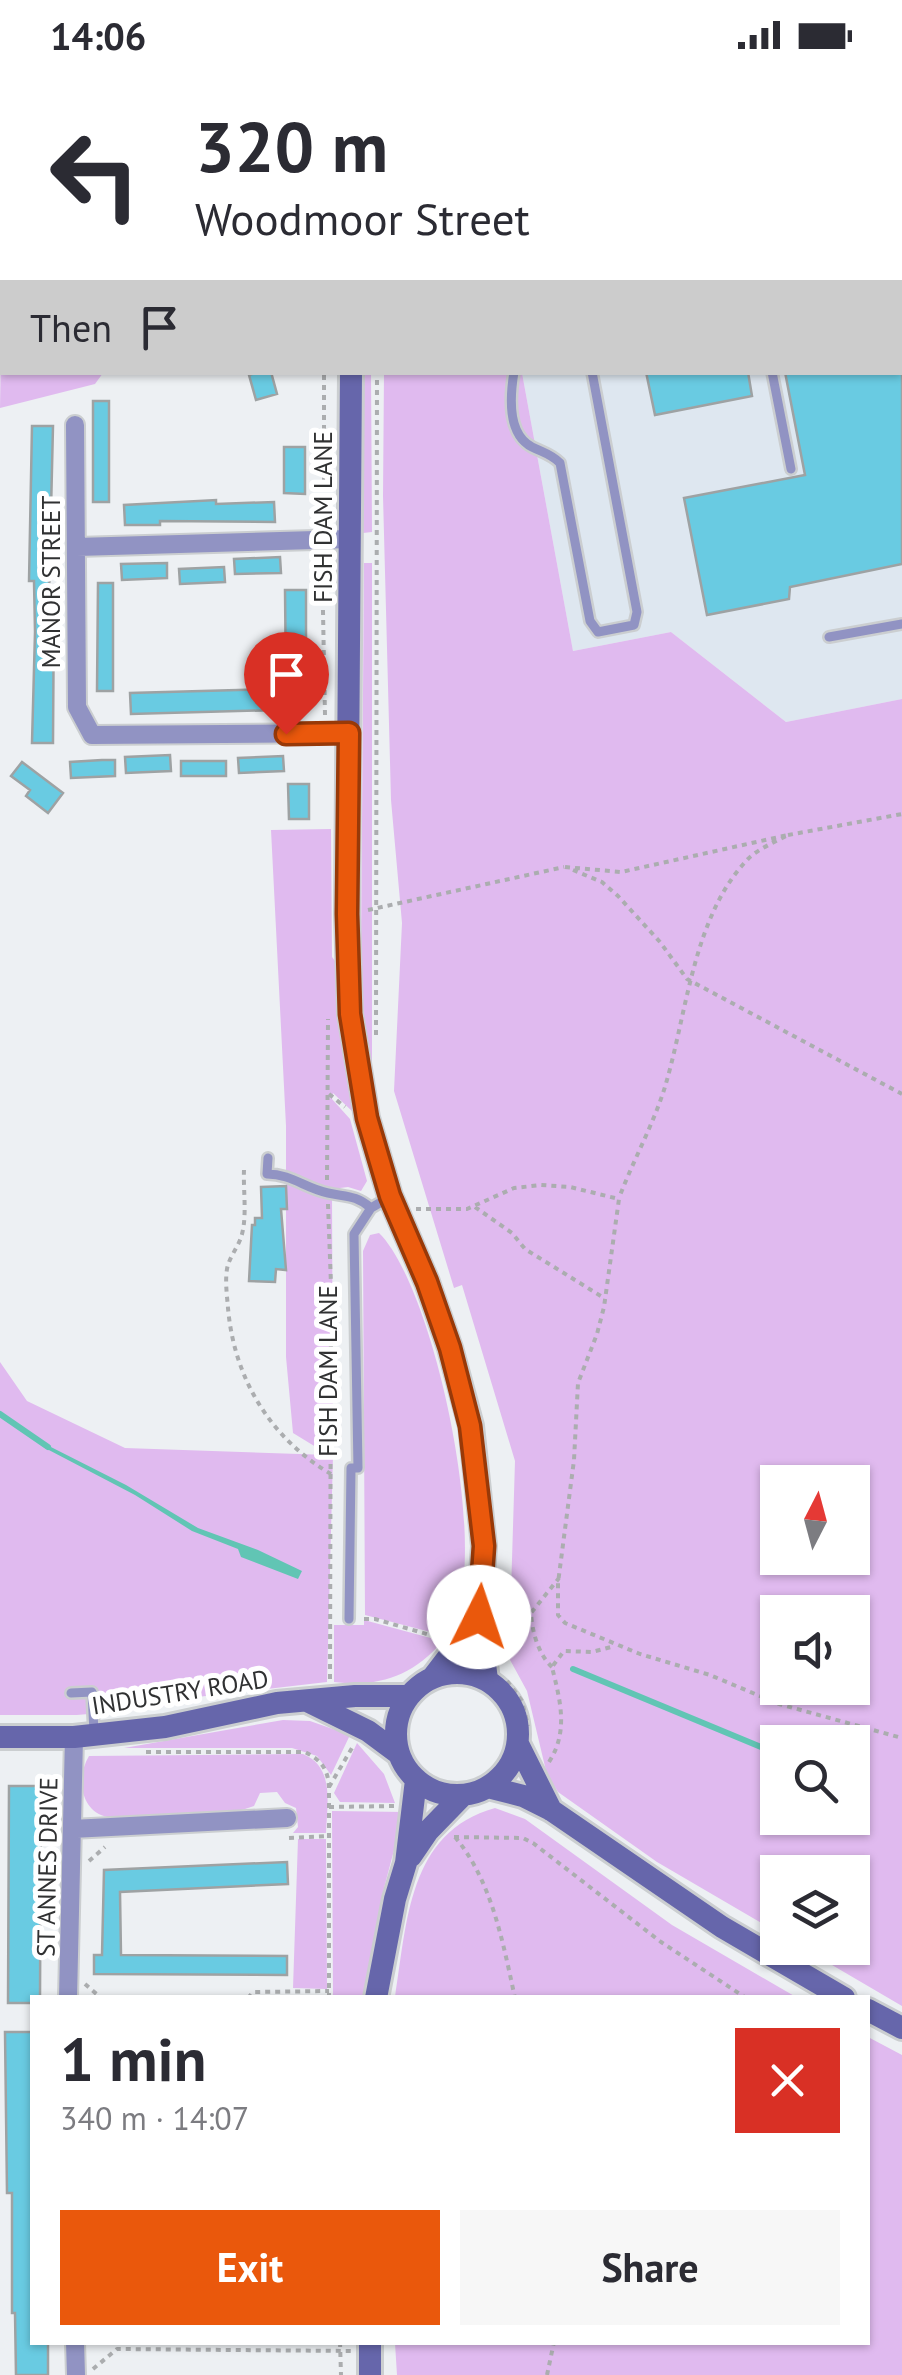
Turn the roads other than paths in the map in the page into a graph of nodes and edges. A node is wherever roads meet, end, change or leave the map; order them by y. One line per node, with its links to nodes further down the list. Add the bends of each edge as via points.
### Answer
1 (351, 375): 7 (street, FISH DAM LANE)
2 (514, 375): 3 (lane, via 519,436 560,463 590,621 598,632 634,625 637,612)
3 (593, 375)
4 (773, 375): 6 (lane)
5 (75, 425): 8 (street, MANOR STREET)
6 (791, 469)
7 (350, 539): 8 (street); 11 (street, FISH DAM LANE)
8 (77, 547): 11 (street, MANOR STREET, via 76,707 92,735)
9 (902, 624): 10 (lane)
10 (829, 637)
11 (349, 733): 13 (street, FISH DAM LANE, via 350,1014)
12 (268, 1158): 13 (lane, via 267,1174)
13 (386, 1206): 14 (street, FISH DAM LANE, via 427,1282 470,1426 484,1546); 15 (lane, FISH DAM LANE, via 358,1224 353,1242 358,1468 350,1468)
14 (479, 1617): 16 (street); 17 (street, FISH DAM LANE)
15 (349, 1620)
16 (433, 1677): 17 (street, via 460,1672); 19 (street)
17 (495, 1678): 23 (street)
18 (71, 1692): 21 (lane, via 92,1692)
19 (408, 1696): 20 (street, INDUSTRY ROAD); 24 (street, via 396,1724)
20 (319, 1701): 21 (street, INDUSTRY ROAD); 24 (street)
21 (84, 1736): 22 (street, INDUSTRY ROAD); 30 (street, ST ANNES DRIVE)
22 (0, 1738)
23 (524, 1742): 26 (street); 28 (street)
24 (399, 1754): 25 (street)
25 (416, 1780): 27 (street); 31 (street)
26 (488, 1787): 27 (street); 28 (street)
27 (463, 1795): 31 (street)
28 (551, 1810): 34 (street, via 722,1928)
29 (276, 1813): 30 (street)
30 (72, 1829): 32 (street, ST ANNES DRIVE)
31 (406, 1863): 33 (street)
32 (68, 1995)
33 (377, 1995)
34 (839, 1995)
35 (870, 2011): 36 (street)
36 (902, 2028)
37 (74, 2345): 39 (street)
38 (370, 2346): 40 (street)
39 (76, 2375)
40 (370, 2375)

